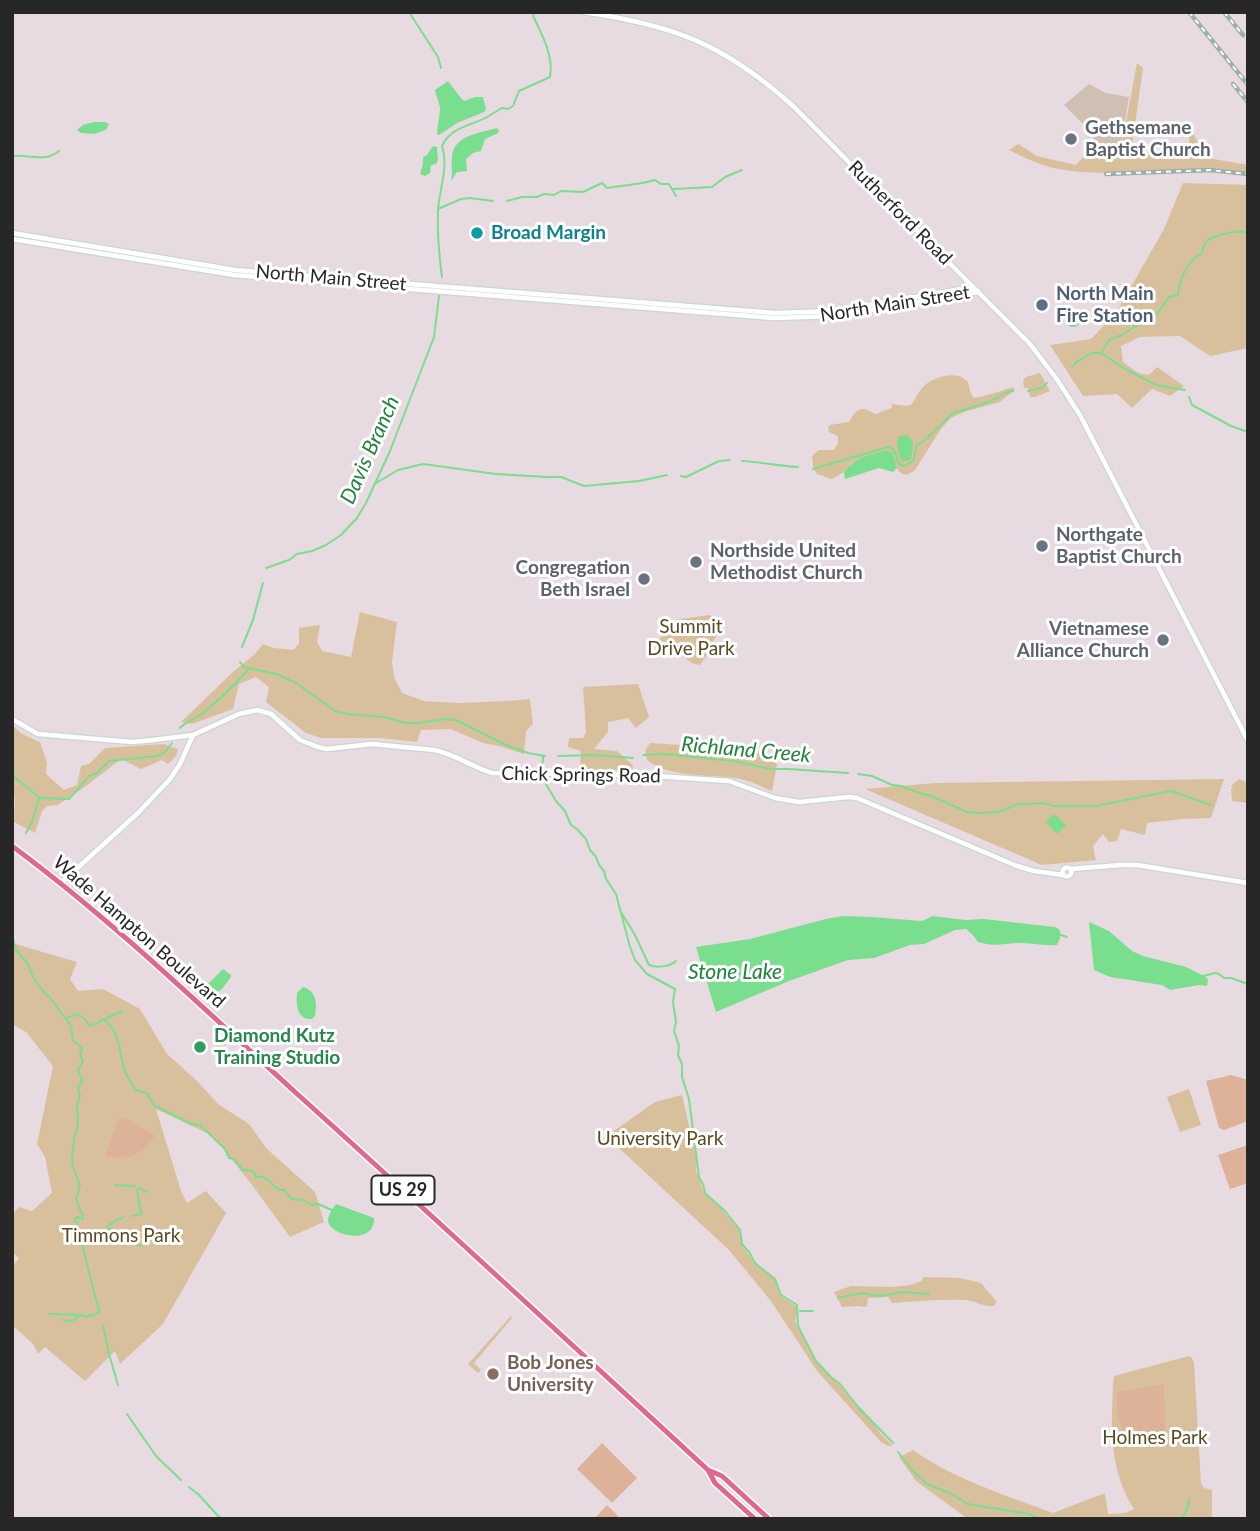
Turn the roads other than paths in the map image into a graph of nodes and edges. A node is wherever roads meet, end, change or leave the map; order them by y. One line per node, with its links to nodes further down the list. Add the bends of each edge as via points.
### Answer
1 (583, 12): 4 (street, Rutherford Road, via 670,30 706,44 752,72 793,106)
2 (12, 233): 4 (street, North Main Street, via 235,270 775,313 834,311 956,290)
3 (12, 239): 4 (street, North Main Street, via 234,275 774,318 835,316)
4 (978, 291): 7 (street, Rutherford Road, via 1038,352 1074,406)
5 (12, 719): 6 (street, via 38,734 97,740 132,742)
6 (193, 734): 9 (street, via 170,779); 10 (street, Chick Springs Road, via 257,710 271,714 312,746 372,744 434,750 492,773 639,775 729,782 799,802 858,798 1034,872 1063,873 1066,868 1070,872 1121,864)
7 (1248, 741)
8 (12, 846): 9 (main road, Wade Hampton Boulevard / US 29)
9 (61, 883): 11 (main road, Wade Hampton Boulevard / US 29, via 139,949)
10 (1248, 883)
11 (708, 1471): 12 (main road, Wade Hampton Boulevard / US 29); 13 (main road, Wade Hampton Boulevard / US 29, via 722,1476)
12 (755, 1519)
13 (769, 1519)

